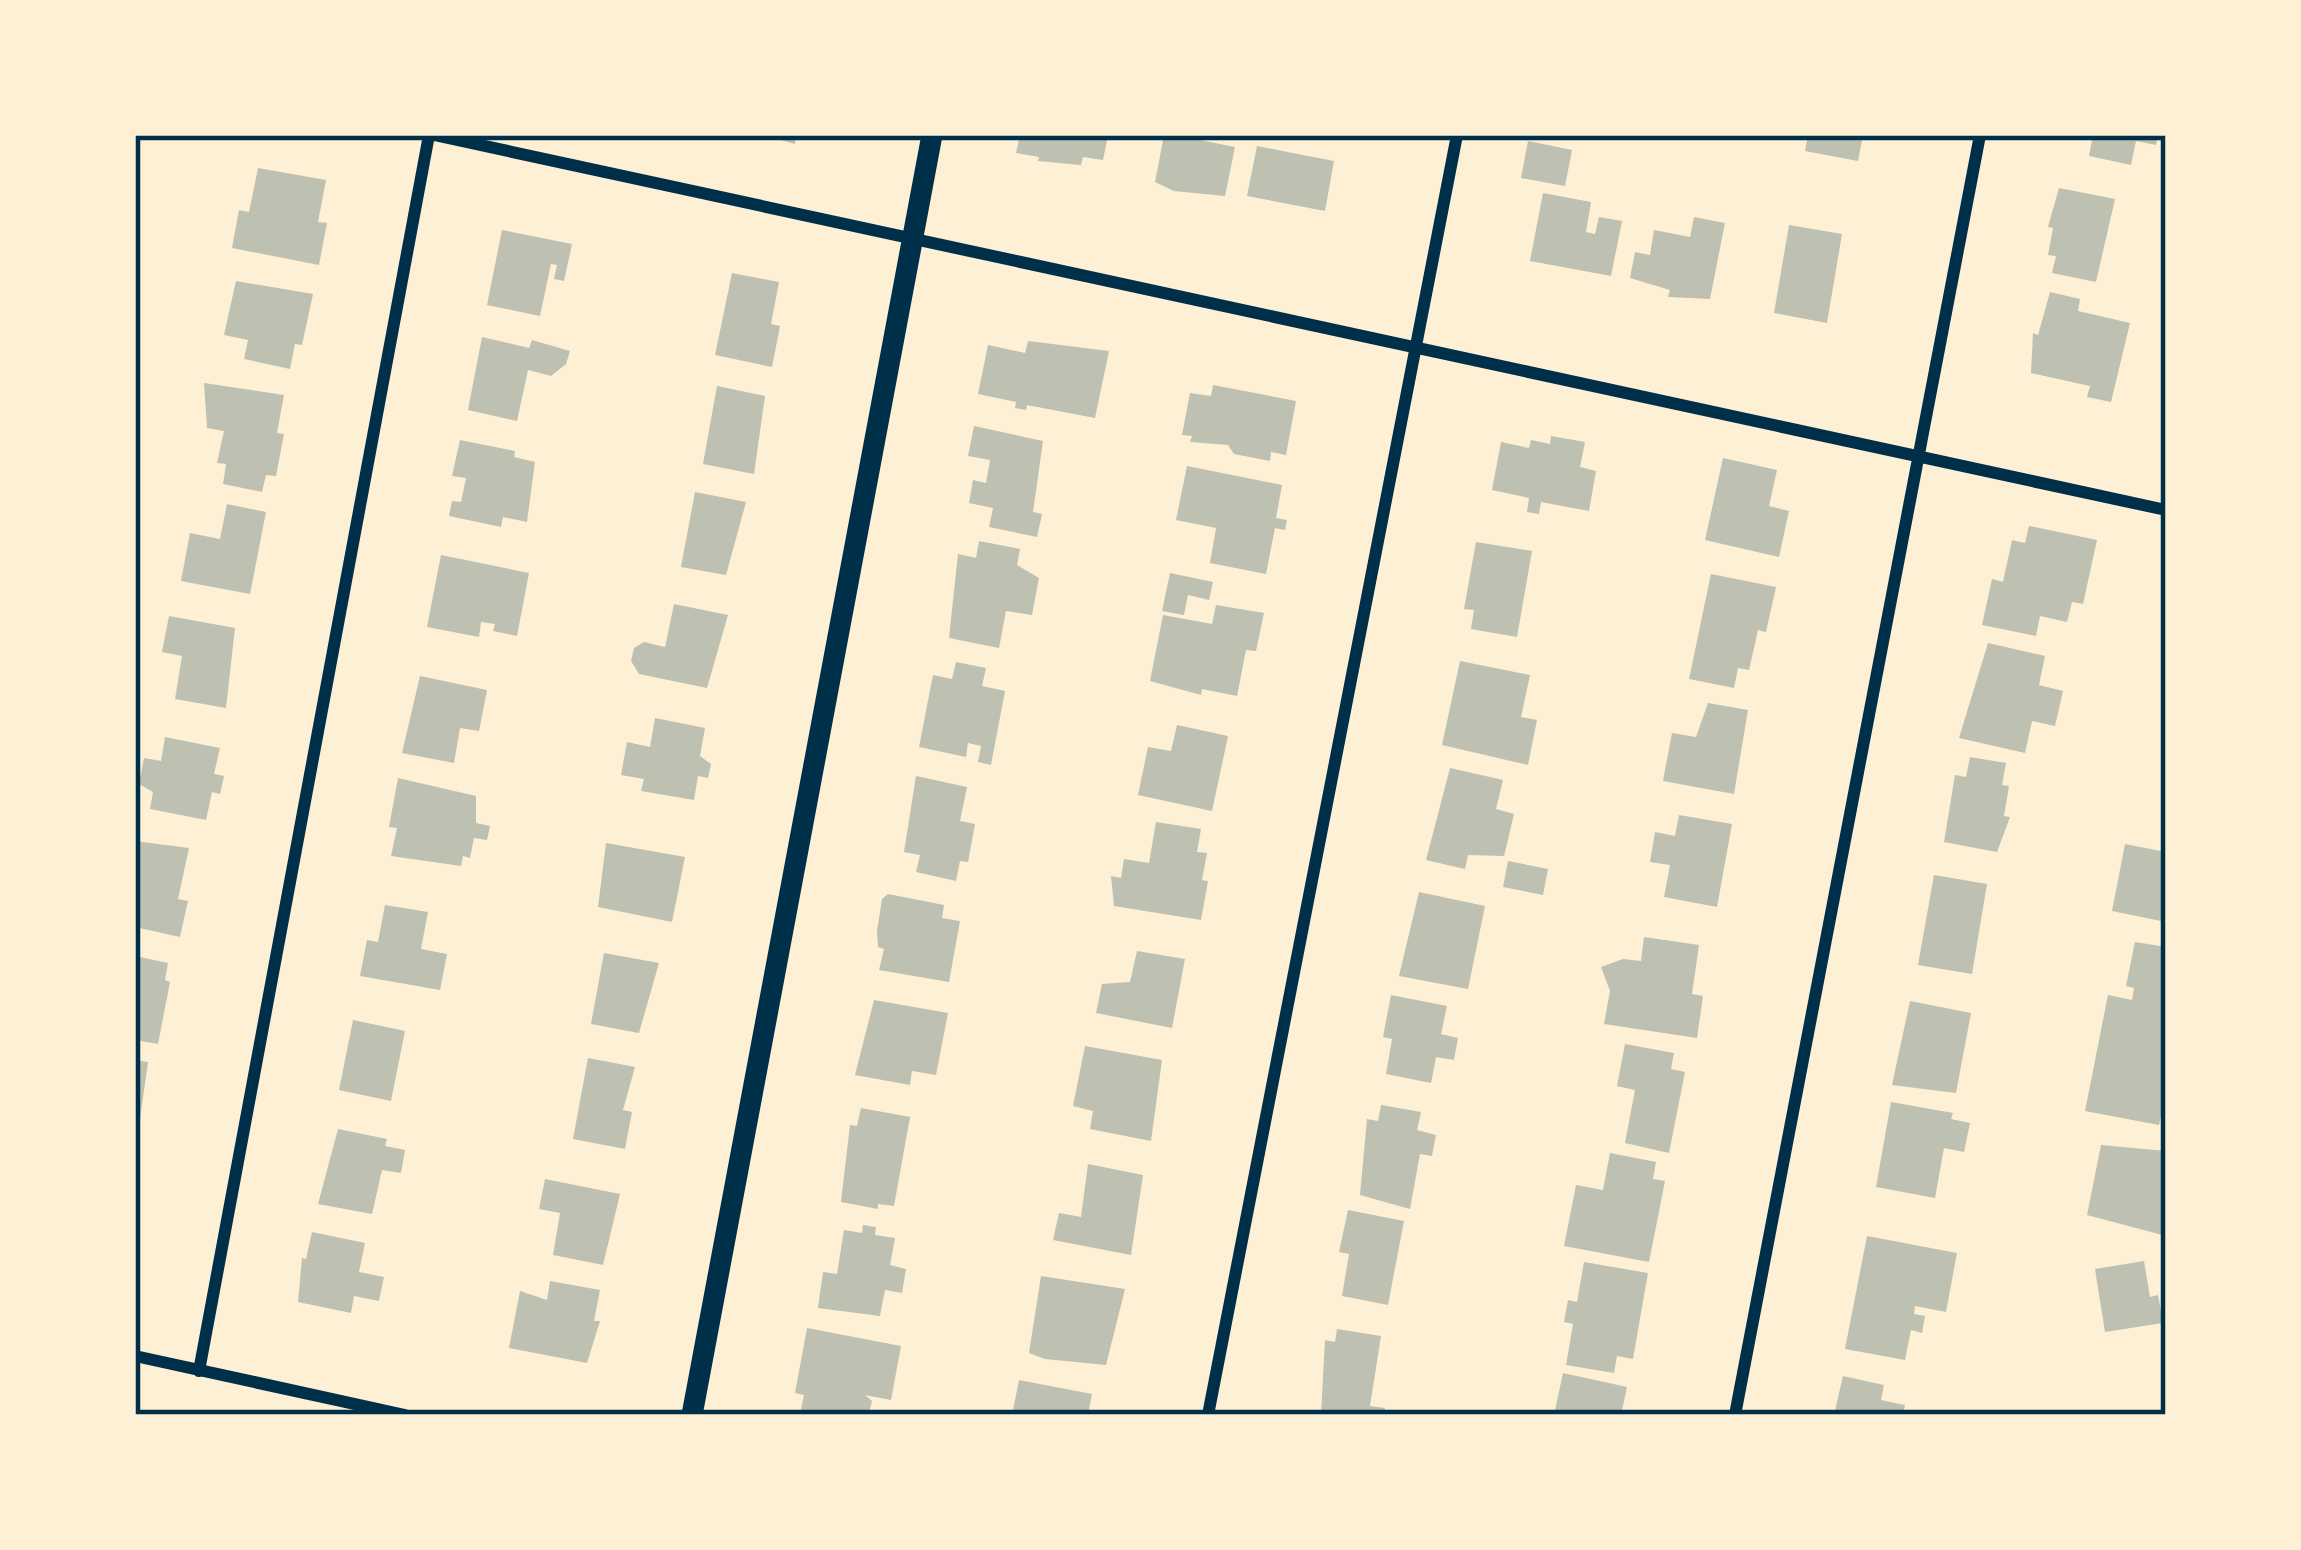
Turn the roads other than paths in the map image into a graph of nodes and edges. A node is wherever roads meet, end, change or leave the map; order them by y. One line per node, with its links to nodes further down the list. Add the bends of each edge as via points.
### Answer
1 (432, 135): 5 (street); 10 (street)
2 (932, 135): 5 (street)
3 (1457, 135): 6 (street)
4 (1980, 135): 7 (street)
5 (914, 238): 6 (street); 12 (street)
6 (1417, 344): 7 (street); 13 (street)
7 (1917, 454): 8 (street); 14 (street)
8 (2166, 510)
9 (135, 1357): 10 (street)
10 (199, 1371): 11 (street)
11 (405, 1415)
12 (692, 1415)
13 (1208, 1415)
14 (1735, 1415)

